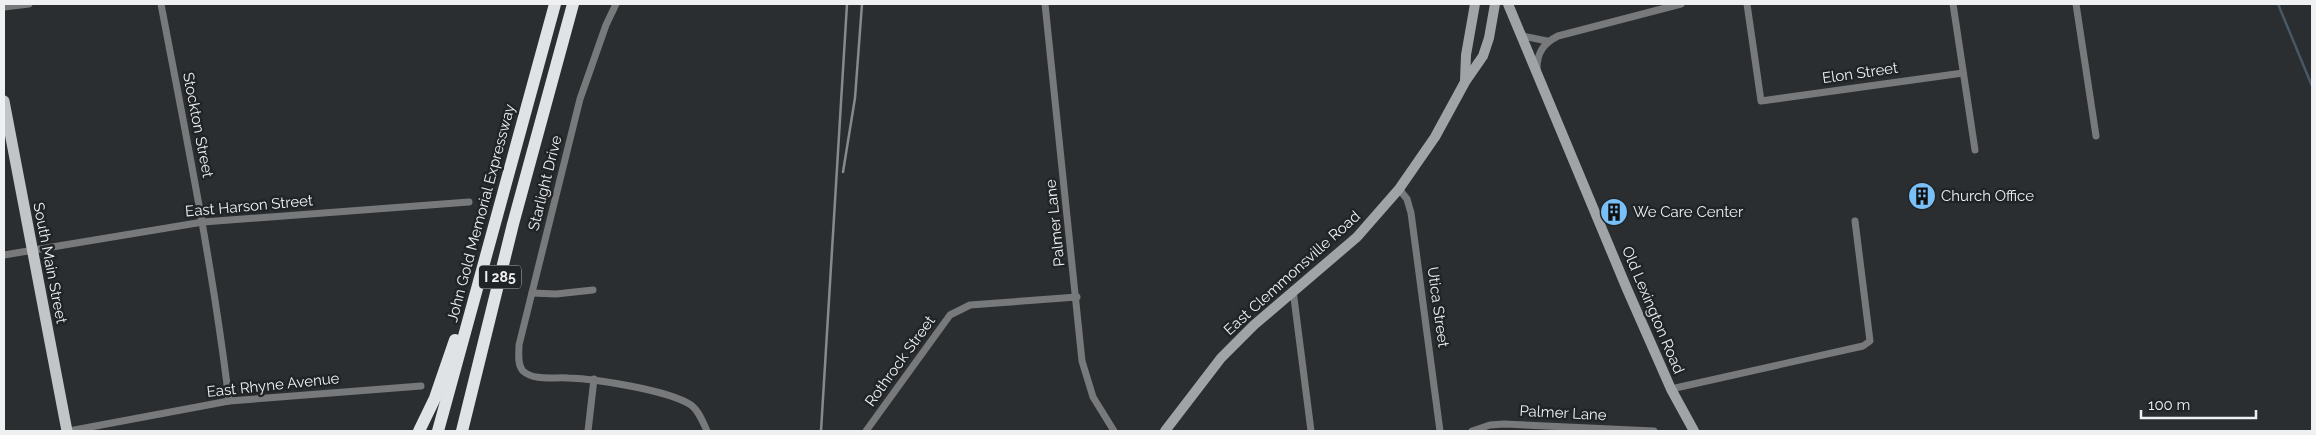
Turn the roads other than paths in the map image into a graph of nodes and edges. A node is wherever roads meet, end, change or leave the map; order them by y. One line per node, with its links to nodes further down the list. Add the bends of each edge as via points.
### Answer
1 (29, 4): 14 (street)
2 (161, 4): 26 (street, Stockton Street)
3 (555, 4): 28 (highway, John Gold Memorial Expressway / I 285)
4 (573, 4): 27 (highway, I 285)
5 (616, 4): 33 (street, Starlight Drive, via 580,99)
6 (1045, 4): 34 (street, Palmer Lane)
7 (1475, 4): 19 (main road, East Clemmonsville Road)
8 (1496, 4): 19 (main road, East Clemmonsville Road, via 1483,56)
9 (1508, 4): 15 (main road, Old Lexington Road)
10 (1681, 4): 16 (street)
11 (1746, 4): 18 (street, Elon Street, via 1761,101)
12 (1953, 4): 18 (street)
13 (2076, 4): 21 (street)
14 (4, 7)
15 (1523, 36): 16 (street); 17 (main road, Old Lexington Road)
16 (1547, 41): 17 (street, via 1537,59)
17 (1537, 70): 37 (main road, Old Lexington Road)
18 (1963, 73): 22 (street)
19 (1465, 82): 23 (main road, East Clemmonsville Road, via 1435,137)
20 (4, 101): 29 (main road, South Main Street)
21 (2096, 136)
22 (1975, 150)
23 (1399, 189): 32 (main road, East Clemmonsville Road, via 1357,236); 50 (street, Utica Street, via 1411,212)
24 (469, 202): 26 (street, East Harson Street)
25 (1854, 220): 37 (street, via 1870,341 1863,346)
26 (203, 222): 29 (street, East Harson Street); 38 (street, Stockton Street)
27 (513, 224): 42 (highway, I 285); 43 (highway, via 484,345)
28 (488, 248): 40 (highway, via 435,398); 41 (highway, John Gold Memorial Expressway / I 285)
29 (32, 251): 30 (street, East Harson Street); 39 (main road, South Main Street)
30 (4, 255)
31 (593, 290): 33 (street)
32 (1293, 290): 48 (main road, East Clemmonsville Road, via 1221,358); 49 (street)
33 (532, 293): 35 (street, Starlight Drive, via 519,345 520,365 524,372 539,378)
34 (1077, 297): 46 (street, Rothrock Street, via 970,305 950,315); 47 (street, Palmer Lane, via 1082,361 1093,397)
35 (594, 379): 44 (street); 45 (street, via 675,397 693,406)
36 (421, 386): 38 (street, East Rhyne Avenue)
37 (1671, 389): 53 (main road, Old Lexington Road)
38 (229, 400): 39 (street, East Rhyne Avenue)
39 (68, 431)
40 (419, 431)
41 (438, 431)
42 (462, 431)
43 (470, 431)
44 (588, 431)
45 (707, 431)
46 (866, 431)
47 (1114, 431)
48 (1165, 431)
49 (1311, 431)
50 (1440, 431)
51 (1472, 431): 52 (street, Palmer Lane, via 1504,424)
52 (1654, 431)
53 (1694, 431)

